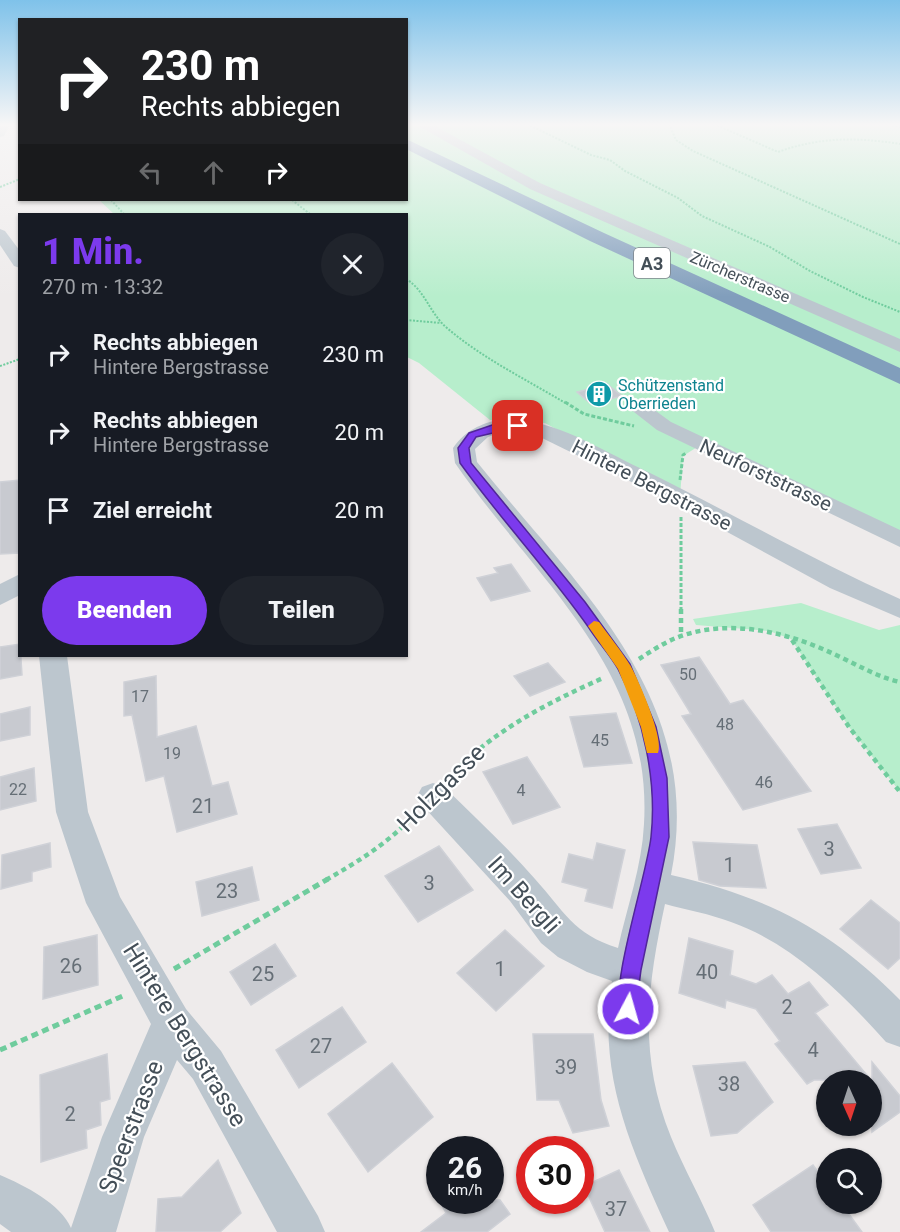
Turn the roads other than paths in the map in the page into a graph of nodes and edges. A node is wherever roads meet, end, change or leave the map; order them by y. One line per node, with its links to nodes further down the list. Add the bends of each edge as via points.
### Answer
1 (484, 181): 8 (highway, A3)
2 (508, 181): 7 (highway, A3)
3 (529, 181): 6 (street, Zürcherstrasse)
4 (0, 234): 5 (street)
5 (18, 259)
6 (900, 346)
7 (900, 362)
8 (900, 376)
9 (635, 405): 10 (street, Neuforststrasse, via 664,426)
10 (900, 539)
11 (18, 584): 12 (street)
12 (0, 597): 13 (street)
13 (18, 605)
14 (900, 609): 17 (street, Hintere Bergstrasse, via 533,427 501,426 472,435 464,448 466,463 624,668 649,727 659,778 660,837)
15 (53, 657): 19 (street, Hintere Bergstrasse, via 72,813 104,903)
16 (433, 796): 18 (street, Im Bergli, via 522,890 554,931 600,960)
17 (651, 885): 18 (street, Hintere Bergstrasse); 20 (street, via 755,915 814,948 865,990)
18 (632, 970): 25 (street, Hintere Bergstrasse, via 628,1048 634,1092 654,1150)
19 (172, 1023): 23 (street, Speerstrasse, via 123,1137); 24 (street, Hintere Bergstrasse, via 207,1065)
20 (900, 1028)
21 (0, 1197): 22 (street)
22 (50, 1232)
23 (93, 1232)
24 (302, 1232)
25 (692, 1232)

